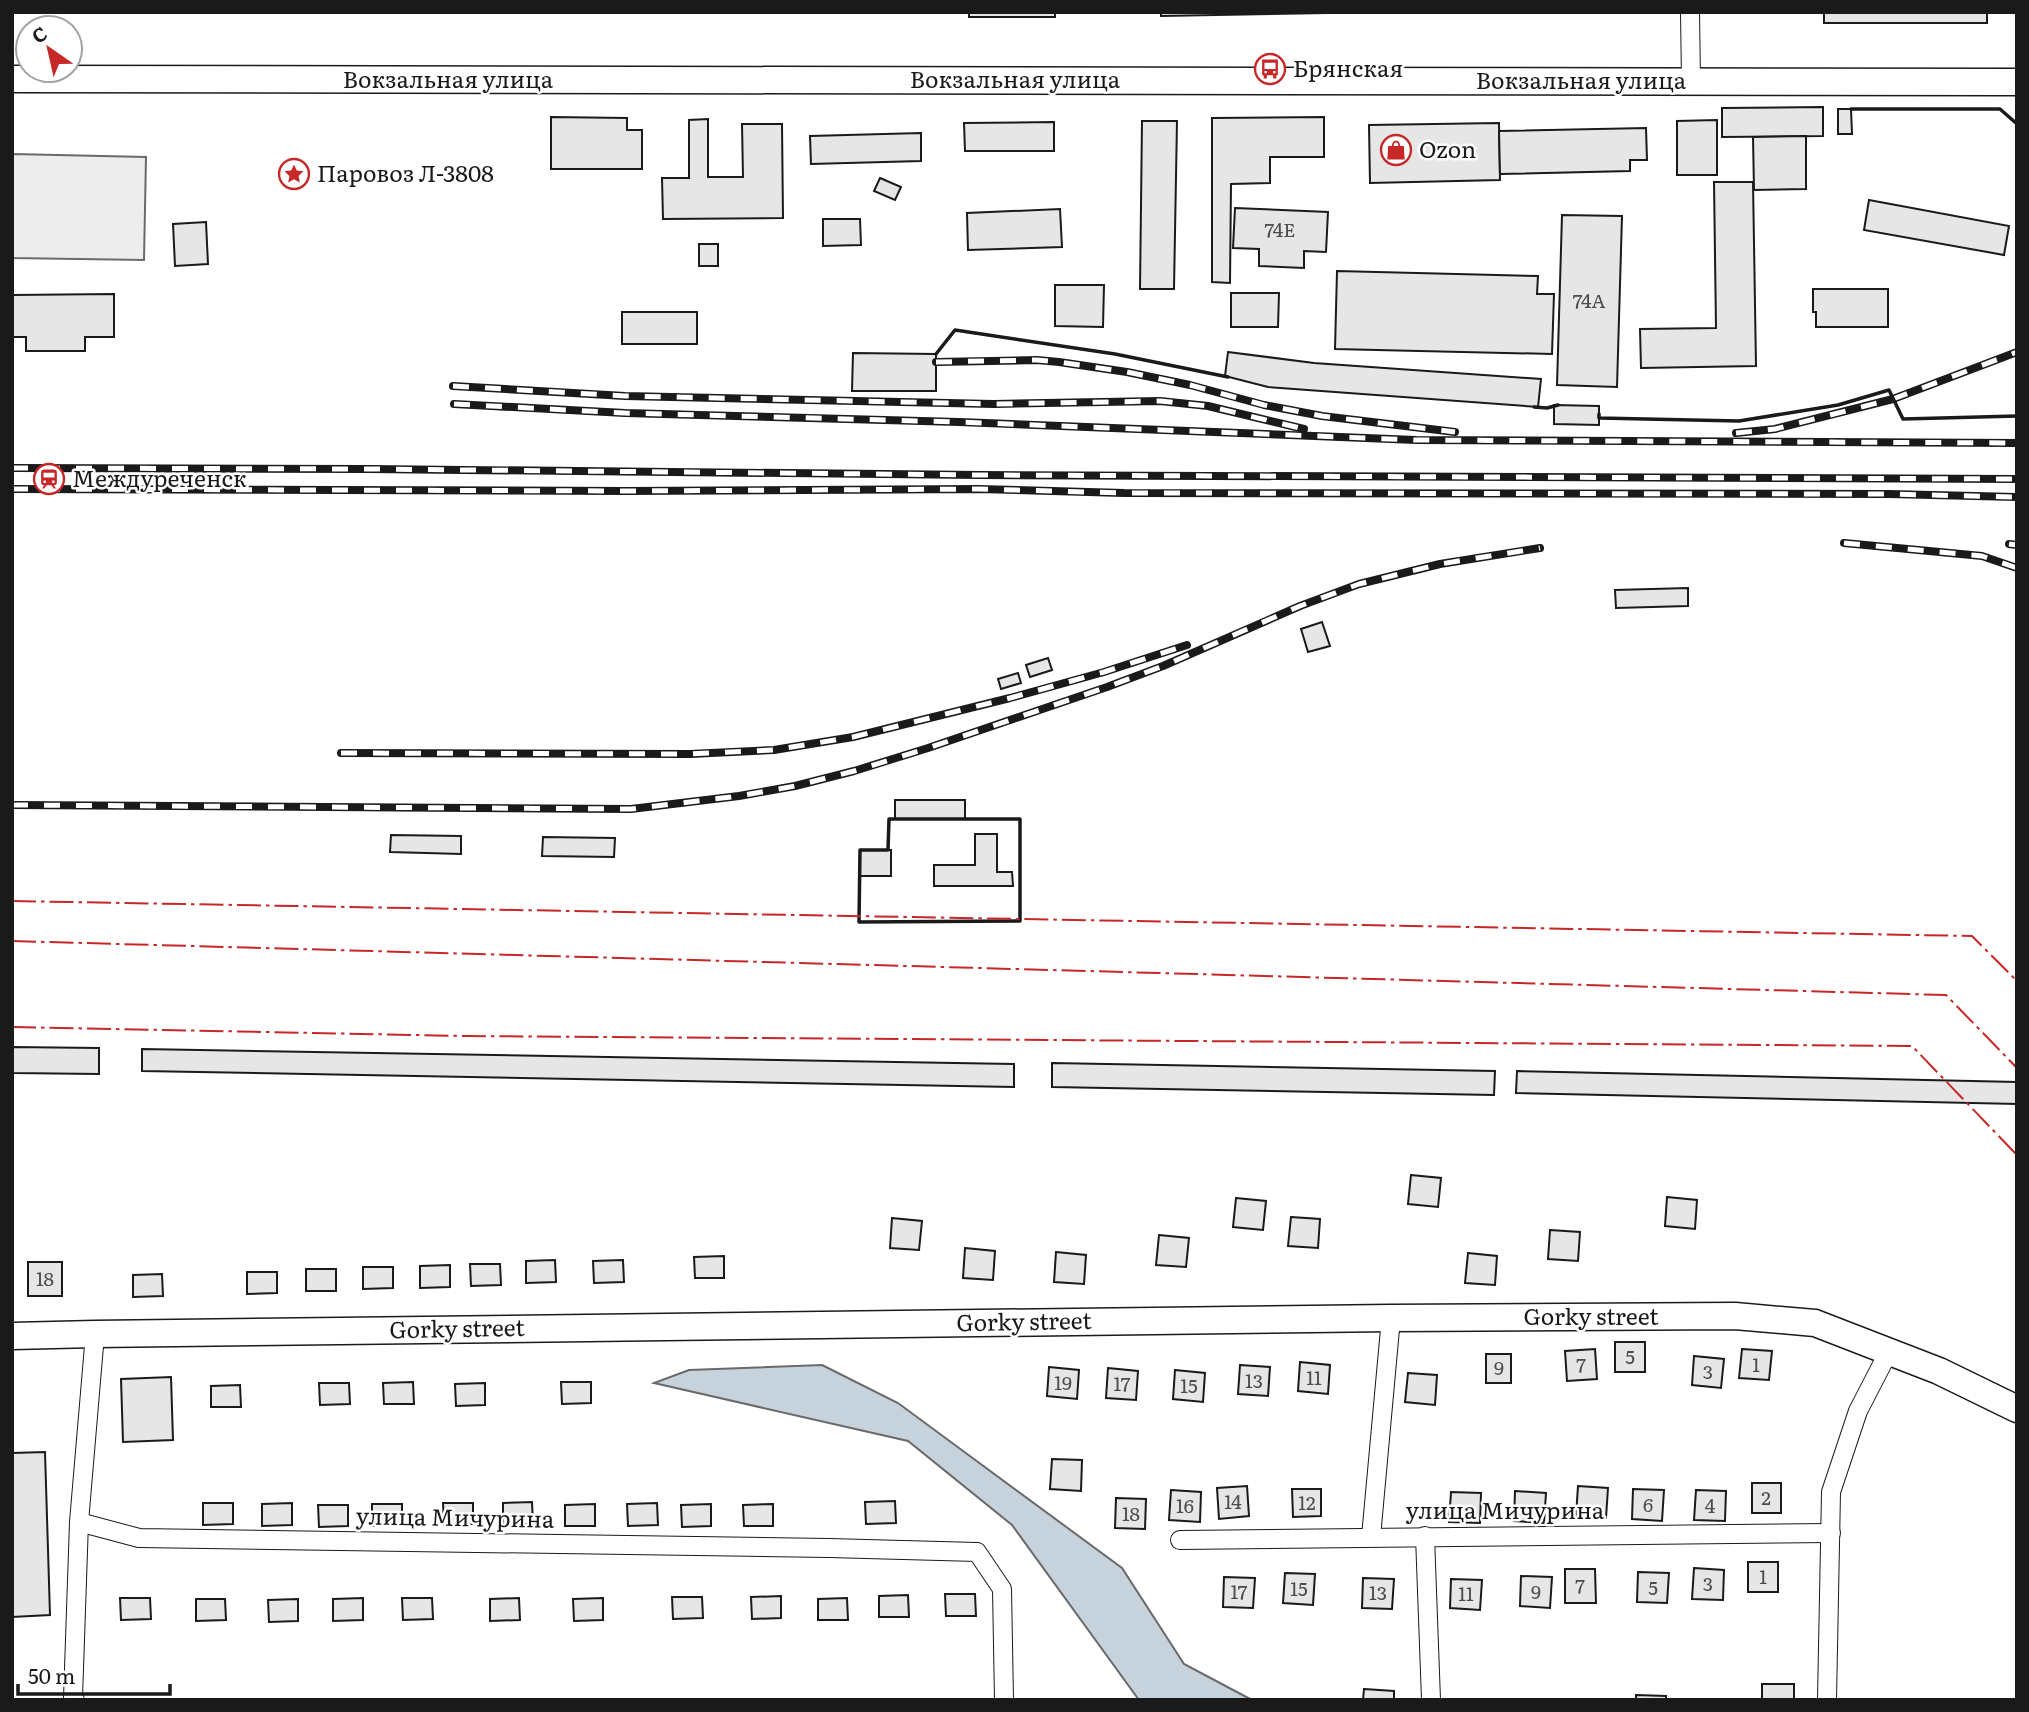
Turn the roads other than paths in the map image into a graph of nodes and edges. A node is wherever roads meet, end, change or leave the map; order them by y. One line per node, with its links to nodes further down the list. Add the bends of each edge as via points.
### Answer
1 (1690, 12): 3 (street)
2 (12, 79): 3 (main road, Вокзальная улица)
3 (1691, 81): 4 (main road, Вокзальная улица)
4 (2017, 82)
5 (1391, 1318): 6 (main road, Gorky street); 8 (main road, Gorky street, via 1735,1316 1815,1322); 12 (street)
6 (95, 1334): 7 (main road, Gorky street); 10 (street)
7 (12, 1336)
8 (1889, 1351): 9 (main road, Gorky street); 11 (street, via 1858,1411 1831,1492)
9 (2017, 1409)
10 (79, 1522): 15 (street); 16 (street, улица Мичурина, via 139,1538 977,1552 1002,1589)
11 (1830, 1533): 13 (street, улица Мичурина); 18 (street)
12 (1371, 1536): 13 (street, улица Мичурина); 14 (street, улица Мичурина)
13 (1425, 1536): 17 (street)
14 (1180, 1540)
15 (75, 1700)
16 (1004, 1700)
17 (1431, 1700)
18 (1828, 1700)

